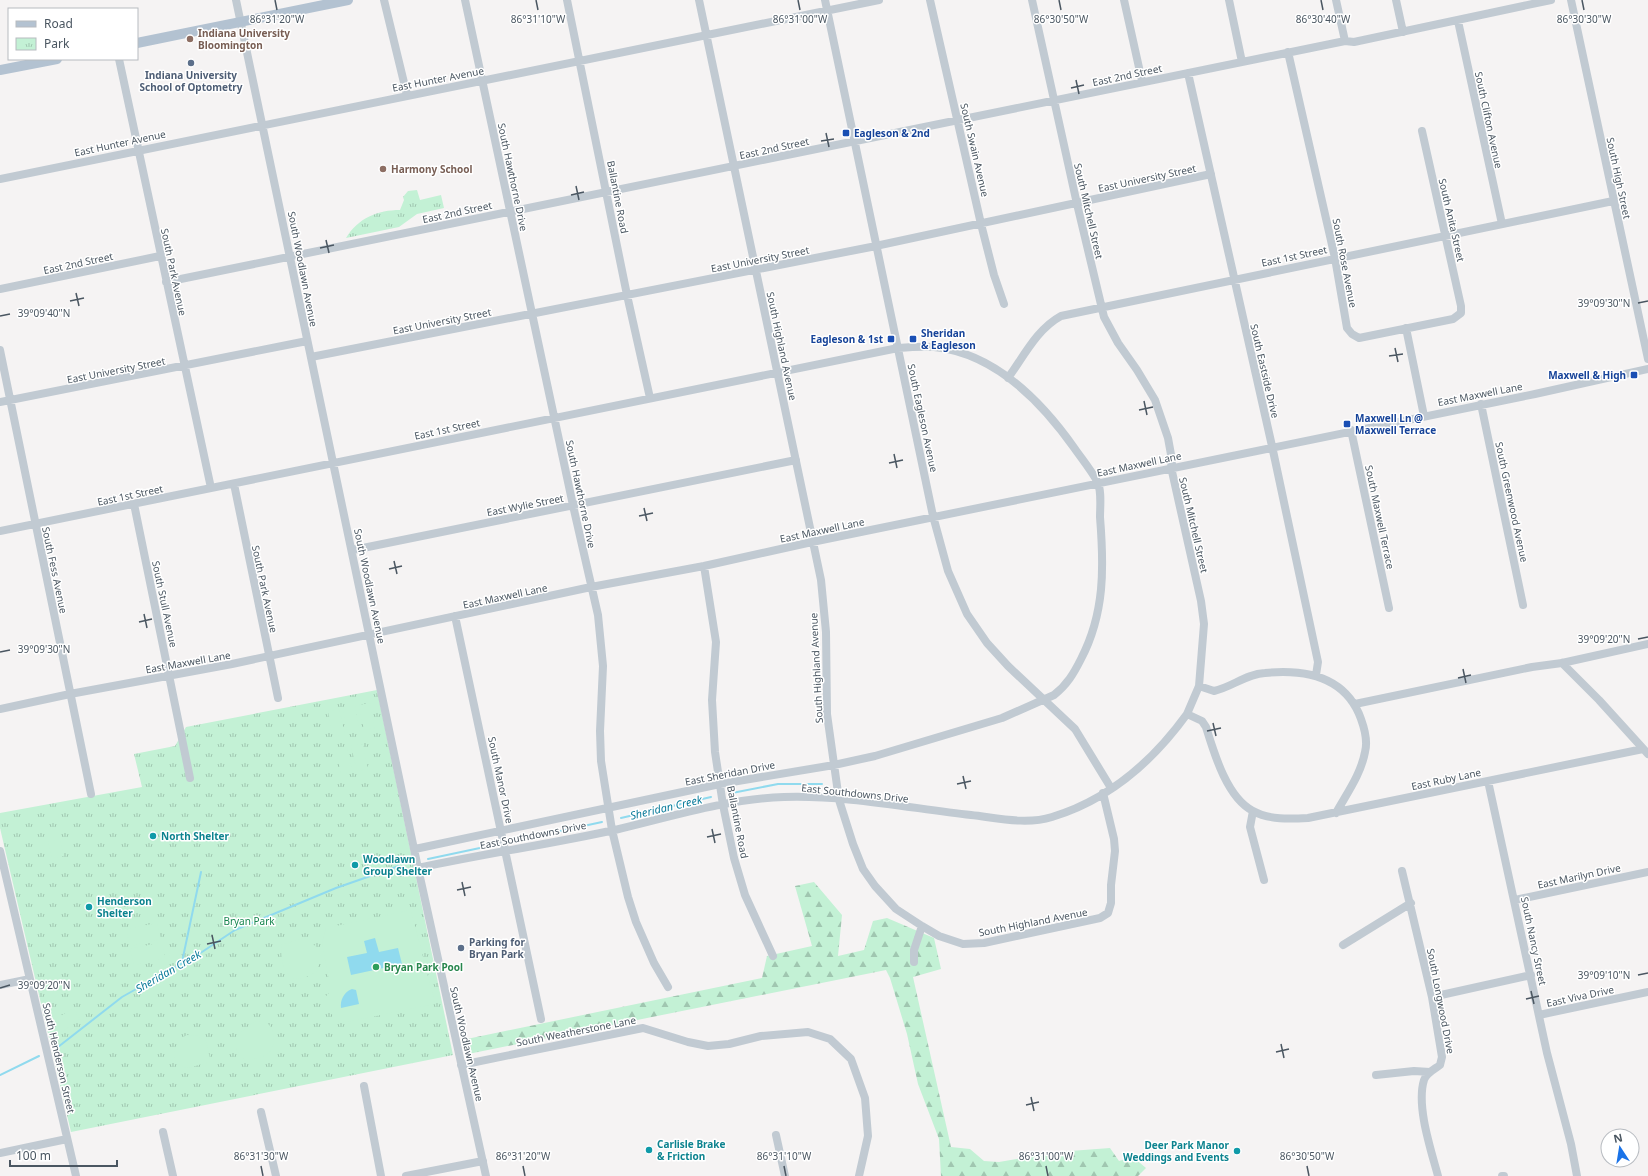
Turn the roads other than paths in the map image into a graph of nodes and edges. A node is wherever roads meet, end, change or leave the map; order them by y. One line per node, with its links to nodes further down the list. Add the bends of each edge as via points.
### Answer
1 (236, 0): 18 (street, South Woodlawn Avenue)
2 (348, 0): 18 (main road)
3 (384, 0): 33 (street)
4 (465, 0): 31 (street, South Hawthorne Drive)
5 (567, 0): 27 (street, Ballantine Road)
6 (698, 0): 21 (street, South Highland Avenue)
7 (825, 0): 17 (street, South Eagleson Avenue)
8 (879, 0): 17 (street, East Hunter Avenue)
9 (930, 0): 35 (street, South Swain Avenue)
10 (1032, 0): 34 (street, South Mitchell Street)
11 (1124, 0): 32 (street)
12 (1229, 0): 28 (street)
13 (1336, 0): 22 (street)
14 (1396, 0): 20 (street)
15 (1551, 0): 19 (street, East 2nd Street)
16 (1571, 0): 44 (street, South High Street)
17 (827, 11): 21 (street, East Hunter Avenue); 38 (street, South Eagleson Avenue)
18 (241, 21): 23 (main road); 36 (street, South Woodlawn Avenue)
19 (1458, 21): 20 (street, East 2nd Street); 48 (street, South Clifton Avenue)
20 (1403, 32): 22 (street, East 2nd Street, via 1354,42)
21 (706, 34): 27 (street, East Hunter Avenue); 40 (street, South Highland Avenue)
22 (1345, 41): 24 (street, East 2nd Street)
23 (138, 43)
24 (1288, 52): 28 (street, East 2nd Street); 53 (street, South Rose Avenue)
25 (52, 60): 29 (main road)
26 (118, 60): 39 (street, South Park Avenue)
27 (580, 60): 31 (street, East Hunter Avenue); 43 (street, Ballantine Road)
28 (1242, 62): 30 (street, East 2nd Street)
29 (0, 70)
30 (1188, 72): 32 (street, East 2nd Street); 41 (street, South Eastside Drive)
31 (481, 80): 33 (street, East Hunter Avenue); 46 (street, South Hawthorne Drive)
32 (1142, 81): 34 (street, East 2nd Street)
33 (407, 95): 36 (street, East Hunter Avenue)
34 (1054, 100): 35 (street, East 2nd Street); 45 (street, South Mitchell Street)
35 (958, 122): 38 (street, East 2nd Street); 47 (street, South Swain Avenue)
36 (263, 125): 39 (street, East Hunter Avenue); 52 (street, South Woodlawn Avenue)
37 (1422, 131): 49 (street, South Anita Street)
38 (855, 142): 40 (street, East 2nd Street); 50 (street, South Eagleson Avenue)
39 (137, 150): 42 (street, East Hunter Avenue); 51 (street, South Park Avenue)
40 (734, 166): 43 (street, East 2nd Street); 54 (street, South Highland Avenue)
41 (1211, 174): 45 (street, East University Street); 55 (street, South Eastside Drive)
42 (0, 179)
43 (607, 192): 46 (street, East 2nd Street); 58 (street, Ballantine Road)
44 (1613, 202): 48 (street, East 1st Street); 67 (street, South High Street)
45 (1077, 204): 47 (street, East University Street); 60 (street, South Mitchell Street)
46 (510, 212): 52 (street, East 2nd Street); 61 (street, South Hawthorne Drive)
47 (981, 224): 50 (street, East University Street); 59 (street, South Swain Avenue)
48 (1502, 224): 49 (street, East 1st Street)
49 (1446, 235): 53 (street, East 1st Street); 62 (street, South Anita Street, via 1461,313 1453,319)
50 (877, 246): 54 (street, East University Street); 64 (street, South Eagleson Avenue)
51 (160, 256): 56 (street, South Park Avenue); 57 (street, East 2nd Street)
52 (290, 257): 56 (street, East 2nd Street); 63 (street, South Woodlawn Avenue)
53 (1334, 258): 55 (street, East 1st Street); 62 (street, South Rose Avenue, via 1349,331 1364,338)
54 (756, 270): 58 (street, East University Street); 70 (street, South Highland Avenue)
55 (1234, 279): 60 (street, East 1st Street); 79 (street, South Eastside Drive)
56 (166, 282): 68 (street, South Park Avenue)
57 (0, 289)
58 (627, 295): 61 (street, East University Street); 72 (street, Ballantine Road)
59 (1004, 304)
60 (1101, 307): 71 (street, East 1st Street, via 1061,316 1048,323); 82 (street, South Mitchell Street, via 1113,334 1155,400 1166,432)
61 (532, 314): 66 (street, East University Street); 77 (street, South Hawthorne Drive)
62 (1406, 328): 76 (street)
63 (307, 341): 66 (street, South Woodlawn Avenue); 68 (street, East University Street)
64 (898, 348): 70 (street, East 1st Street); 71 (street, East 1st Street, via 926,346 947,349 987,365); 88 (street, South Eagleson Avenue)
65 (0, 350): 73 (street, South Fess Avenue)
66 (311, 357): 81 (street, South Woodlawn Avenue)
67 (1648, 359)
68 (184, 366): 73 (street, East University Street); 85 (street, South Park Avenue)
69 (1648, 369): 75 (street, East Maxwell Lane)
70 (778, 373): 72 (street, East 1st Street); 80 (street, South Highland Avenue)
71 (1008, 378): 83 (street, East 1st Street, via 1049,414)
72 (650, 398): 77 (street, East 1st Street)
73 (10, 401): 74 (street, East University Street); 89 (street, South Fess Avenue)
74 (0, 402)
75 (1481, 404): 76 (street, East Maxwell Lane); 95 (street, South Greenwood Avenue)
76 (1424, 416): 78 (street, East Maxwell Lane)
77 (555, 417): 81 (street, East 1st Street); 87 (street, South Hawthorne Drive)
78 (1351, 430): 79 (street, East Maxwell Lane); 96 (street, South Maxwell Terrace)
79 (1272, 446): 82 (street, East Maxwell Lane); 103 (street, South Eastside Drive, via 1318,662)
80 (796, 460): 87 (street, East Wylie Street); 91 (street, South Highland Avenue)
81 (334, 464): 84 (street, East 1st Street); 92 (street, South Woodlawn Avenue)
82 (1171, 467): 83 (street, East Maxwell Lane); 104 (street, South Mitchell Street, via 1204,624)
83 (1098, 482): 88 (street, East Maxwell Lane); 107 (street, East Sheridan Drive, via 1102,546 1097,620 1073,676 1061,690)
84 (234, 484): 85 (street, East 1st Street); 100 (street, South Park Avenue)
85 (211, 488): 86 (street, East 1st Street)
86 (134, 504): 89 (street, East 1st Street); 102 (street, South Stull Avenue)
87 (573, 506): 92 (street, East Wylie Street); 94 (street, South Hawthorne Drive)
88 (933, 516): 91 (street, East Maxwell Lane); 107 (street, South Eagleson Avenue, via 948,571 967,614 987,644)
89 (35, 524): 90 (street, East 1st Street); 105 (street, South Fess Avenue)
90 (0, 531)
91 (812, 542): 93 (street, East Maxwell Lane); 112 (street, South Highland Avenue, via 820,580 826,632 827,714)
92 (353, 550): 98 (street, South Woodlawn Avenue)
93 (704, 566): 94 (street, East Maxwell Lane); 115 (street, Ballantine Road, via 716,642 712,700)
94 (591, 587): 97 (street, East Maxwell Lane); 121 (street, South Hawthorne Drive, via 602,644 601,761)
95 (1523, 605)
96 (1389, 608)
97 (455, 616): 98 (street, East Maxwell Lane); 125 (street, South Manor Drive)
98 (370, 635): 100 (street, East Maxwell Lane); 126 (street, South Woodlawn Avenue)
99 (1648, 644): 101 (street)
100 (269, 656): 102 (street, East Maxwell Lane); 106 (street, South Park Avenue)
101 (1562, 663): 108 (street); 111 (street)
102 (169, 676): 105 (street, East Maxwell Lane); 113 (street, South Stull Avenue)
103 (1316, 676): 104 (street, via 1297,672 1264,673 1246,677 1214,691); 108 (street, via 1338,687)
104 (1199, 686): 110 (street, South Mitchell Street)
105 (70, 694): 109 (street, East Maxwell Lane); 117 (street, South Fess Avenue)
106 (278, 698)
107 (1044, 700): 112 (street, East Sheridan Drive, via 1002,718 925,742); 116 (street, South Eagleson Avenue, via 1075,729)
108 (1355, 704): 123 (street, via 1364,729 1366,751 1359,772)
109 (0, 709)
110 (1187, 714): 116 (street, East Southdowns Drive, via 1157,752 1132,775); 122 (street, via 1202,721 1231,789 1242,803)
111 (1646, 751): 114 (street, East Ruby Lane)
112 (834, 765): 115 (street, East Sheridan Drive); 119 (street, South Highland Avenue)
113 (190, 778)
114 (1488, 780): 123 (street, East Ruby Lane); 134 (street, South Nancy Street)
115 (720, 784): 120 (street, Ballantine Road); 121 (street, East Sheridan Drive)
116 (1112, 788): 118 (street, East Southdowns Drive)
117 (91, 794)
118 (1103, 794): 119 (street, East Southdowns Drive, via 1062,814 1034,821); 136 (street, South Highland Avenue, via 1115,851 1111,903 1105,916 973,944 950,940)
119 (839, 800): 120 (street, East Southdowns Drive, via 780,797); 136 (street, South Highland Avenue, via 863,869 896,909)
120 (723, 805): 124 (street, East Southdowns Drive); 138 (street, Ballantine Road, via 745,896)
121 (609, 808): 124 (street, South Hawthorne Drive); 125 (street, East Sheridan Drive)
122 (1253, 811): 123 (street, East Ruby Lane, via 1267,816 1293,818); 133 (street, via 1250,827)
123 (1336, 813)
124 (612, 830): 128 (street, East Southdowns Drive); 143 (street, South Hawthorne Drive, via 636,922)
125 (502, 831): 126 (street, East Sheridan Drive); 128 (street, South Manor Drive)
126 (415, 849): 129 (street, South Woodlawn Avenue)
127 (0, 851): 132 (street, South Henderson Street)
128 (505, 851): 129 (street, East Southdowns Drive); 147 (street, South Manor Drive)
129 (418, 868): 148 (street, South Woodlawn Avenue)
130 (1402, 871): 135 (street, South Longwood Drive)
131 (1648, 872): 134 (street, East Marilyn Drive)
132 (4, 878): 141 (street, South Henderson Street)
133 (1264, 880)
134 (1515, 900): 140 (street, South Nancy Street)
135 (1411, 903): 137 (street); 145 (street, South Longwood Drive)
136 (922, 926): 139 (street, via 914,950)
137 (1343, 945)
138 (773, 956)
139 (914, 962)
140 (1530, 976): 145 (street); 146 (street, South Nancy Street)
141 (30, 979): 142 (street); 155 (street, South Henderson Street)
142 (0, 985)
143 (668, 987)
144 (1648, 992): 146 (street, East Viva Drive)
145 (1432, 997): 149 (street, South Longwood Drive, via 1442,1060 1440,1065)
146 (1539, 1015): 167 (street, South Nancy Street)
147 (541, 1019)
148 (461, 1065): 157 (street, South Woodlawn Avenue); 165 (street, South Weatherstone Lane, via 643,1028 708,1046 761,1036 808,1032 830,1039 851,1059 865,1098 868,1136)
149 (1430, 1072): 150 (street); 166 (street, South Longwood Drive, via 1424,1080 1423,1113)
150 (1376, 1075)
151 (364, 1086): 161 (street)
152 (261, 1112): 160 (street)
153 (163, 1132): 159 (street)
154 (776, 1135): 164 (street)
155 (67, 1138): 156 (street); 158 (street, South Henderson Street)
156 (0, 1153)
157 (483, 1161): 162 (street); 163 (street, South Woodlawn Avenue)
158 (76, 1176)
159 (173, 1176)
160 (276, 1176)
161 (381, 1176)
162 (406, 1176)
163 (486, 1176)
164 (785, 1176)
165 (859, 1176)
166 (1438, 1176)
167 (1577, 1176)

